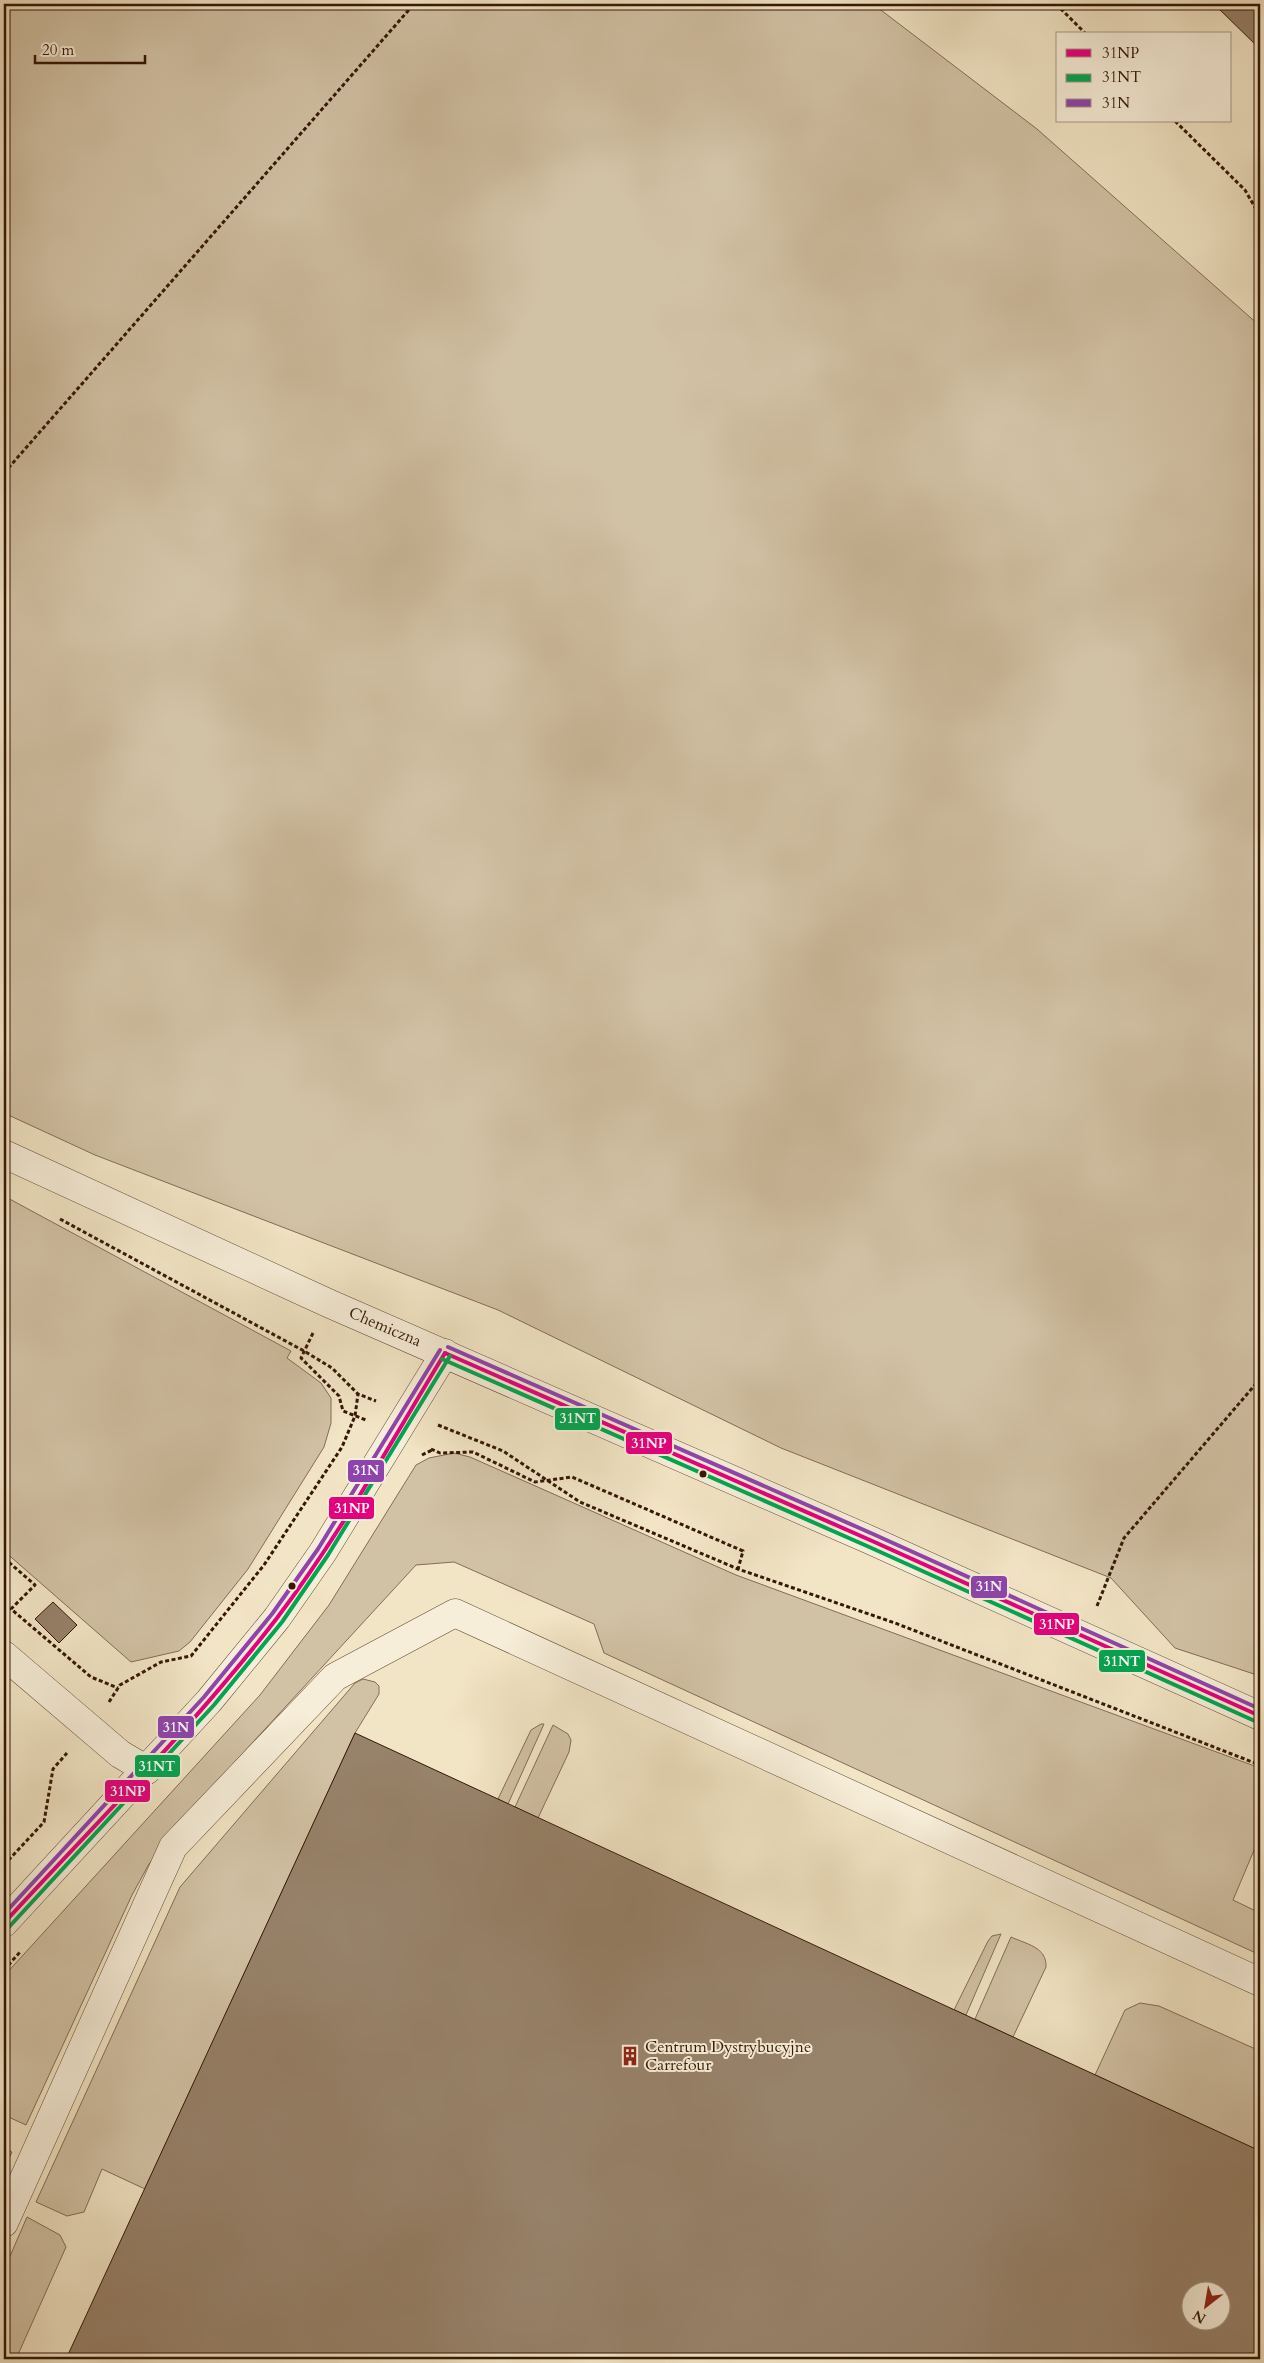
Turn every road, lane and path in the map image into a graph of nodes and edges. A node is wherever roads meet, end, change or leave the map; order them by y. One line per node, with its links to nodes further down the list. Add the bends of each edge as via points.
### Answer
1 (414, 4): 6 (path)
2 (1056, 4): 3 (path)
3 (1084, 32)
4 (1176, 122): 5 (path, via 1245,190)
5 (1260, 216)
6 (4, 473)
7 (4, 1154): 9 (street, Chemiczna)
8 (55, 1216): 10 (path)
9 (328, 1303): 10 (path); 11 (street, Chemiczna)
10 (304, 1351): 13 (path, via 332,1368); 14 (path, via 301,1358 339,1396 343,1411)
11 (445, 1353): 15 (street); 19 (street, Chemiczna)
12 (1260, 1379): 19 (path, via 1124,1538)
13 (358, 1394): 14 (path); 15 (path)
14 (355, 1416): 15 (path); 21 (path, via 342,1447 264,1565 191,1656 161,1662)
15 (403, 1424): 16 (path, via 503,1451); 16 (path, via 440,1453 473,1452 535,1482); 25 (street, via 323,1552 277,1618)
16 (547, 1480): 18 (path, via 580,1502); 18 (path, via 572,1477 743,1551)
17 (4, 1558): 21 (path, via 35,1585 11,1609 91,1677)
18 (738, 1569): 24 (path, via 895,1623)
19 (1086, 1637): 22 (street, Chemiczna)
20 (4, 1655): 23 (street)
21 (118, 1689): 23 (path)
22 (1260, 1716)
23 (90, 1727): 25 (street, via 120,1754); 26 (path, via 53,1769 44,1822)
24 (1260, 1765)
25 (147, 1770): 27 (street)
26 (4, 1865)
27 (4, 1923)
28 (1260, 1982): 29 (street, via 455,1612 335,1677 173,1847)
29 (4, 2223)

